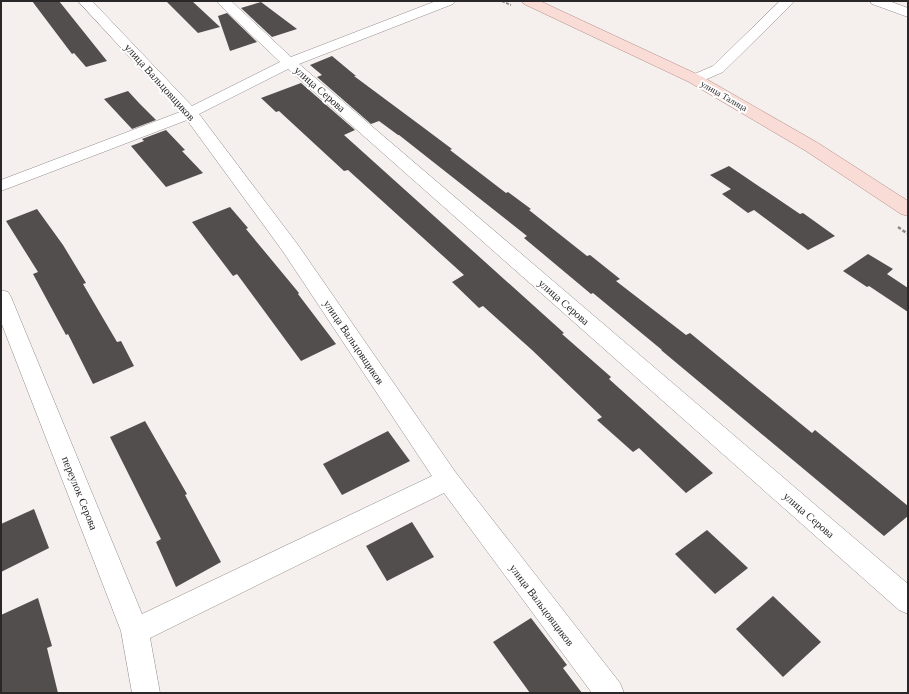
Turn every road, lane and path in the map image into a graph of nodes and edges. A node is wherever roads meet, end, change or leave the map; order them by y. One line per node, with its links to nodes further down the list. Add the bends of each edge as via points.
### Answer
1 (85, 1): 11 (street, улица Вальцовщиков)
2 (223, 1): 9 (street, улица Серова)
3 (448, 1): 9 (street)
4 (502, 1): 7 (path)
5 (788, 1): 10 (street, via 718,68)
6 (877, 1): 8 (street)
7 (523, 4): 10 (main road, улица Талица)
8 (908, 13)
9 (289, 63): 11 (street); 18 (street, улица Серова)
10 (695, 79): 13 (main road, улица Талица, via 812,148)
11 (190, 113): 12 (street); 17 (street, улица Вальцовщиков, via 291,249)
12 (1, 186)
13 (908, 210)
14 (895, 225): 15 (path)
15 (908, 234)
16 (1, 296): 19 (street, переулок Серова)
17 (448, 480): 19 (street); 21 (street, улица Вальцовщиков)
18 (908, 601)
19 (135, 631): 20 (street, переулок Серова)
20 (146, 693)
21 (610, 693)

